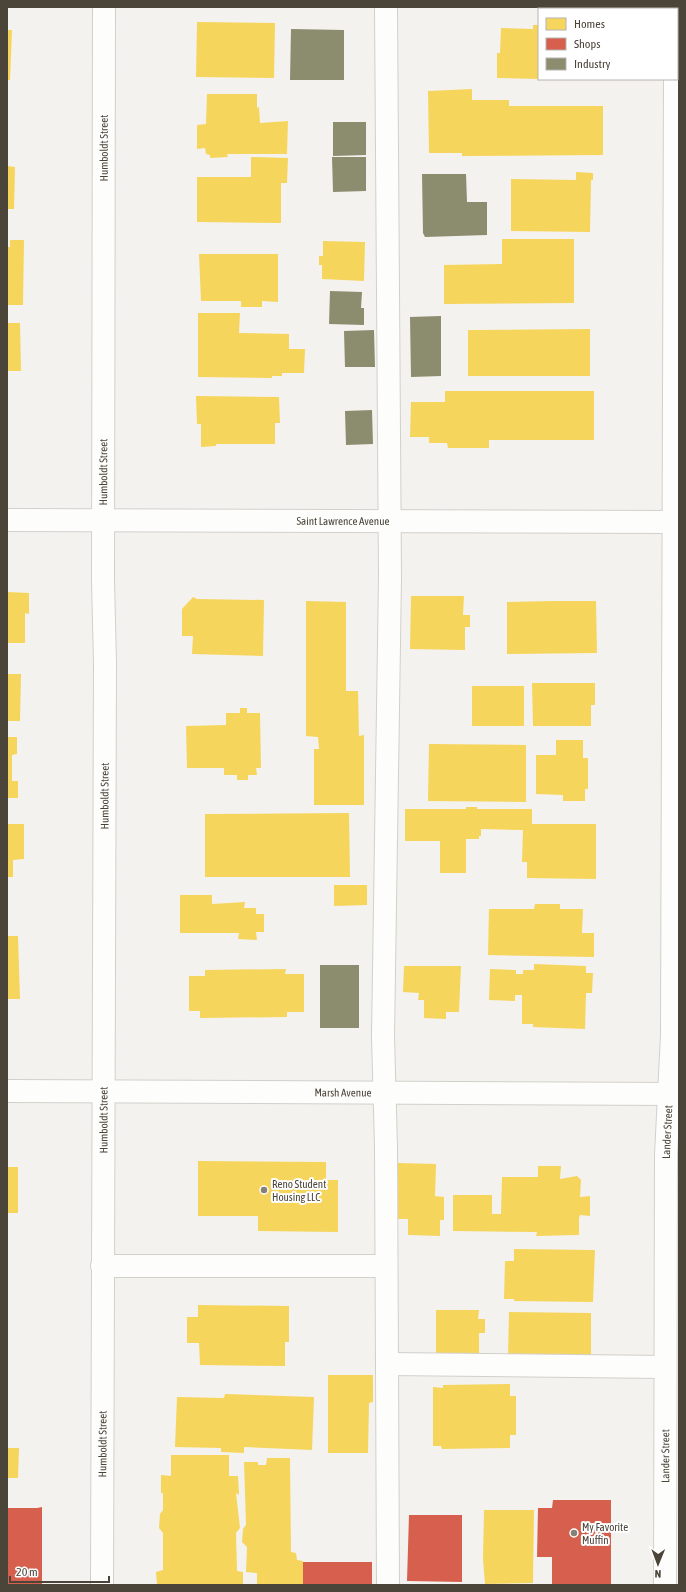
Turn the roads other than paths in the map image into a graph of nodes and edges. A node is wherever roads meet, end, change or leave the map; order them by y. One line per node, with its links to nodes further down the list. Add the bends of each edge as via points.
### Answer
1 (104, 7): 5 (street, Humboldt Street)
2 (386, 7): 6 (street)
3 (675, 80): 7 (street, Lander Street)
4 (7, 520): 5 (street, Saint Lawrence Avenue)
5 (103, 520): 6 (street, Saint Lawrence Avenue); 9 (street, Humboldt Street, via 105,663)
6 (389, 521): 7 (street, Saint Lawrence Avenue); 10 (street)
7 (676, 522): 11 (street, Lander Street, via 672,1035)
8 (7, 1091): 9 (street, Marsh Avenue)
9 (102, 1091): 10 (street, Marsh Avenue); 12 (street, Humboldt Street)
10 (384, 1093): 11 (street, Marsh Avenue); 13 (street)
11 (674, 1094): 15 (street, Lander Street, via 666,1162)
12 (102, 1266): 13 (street); 16 (street, Humboldt Street)
13 (386, 1266): 14 (street)
14 (387, 1364): 15 (street); 17 (street)
15 (665, 1367): 18 (street, Lander Street)
16 (102, 1585)
17 (388, 1585)
18 (665, 1585)

